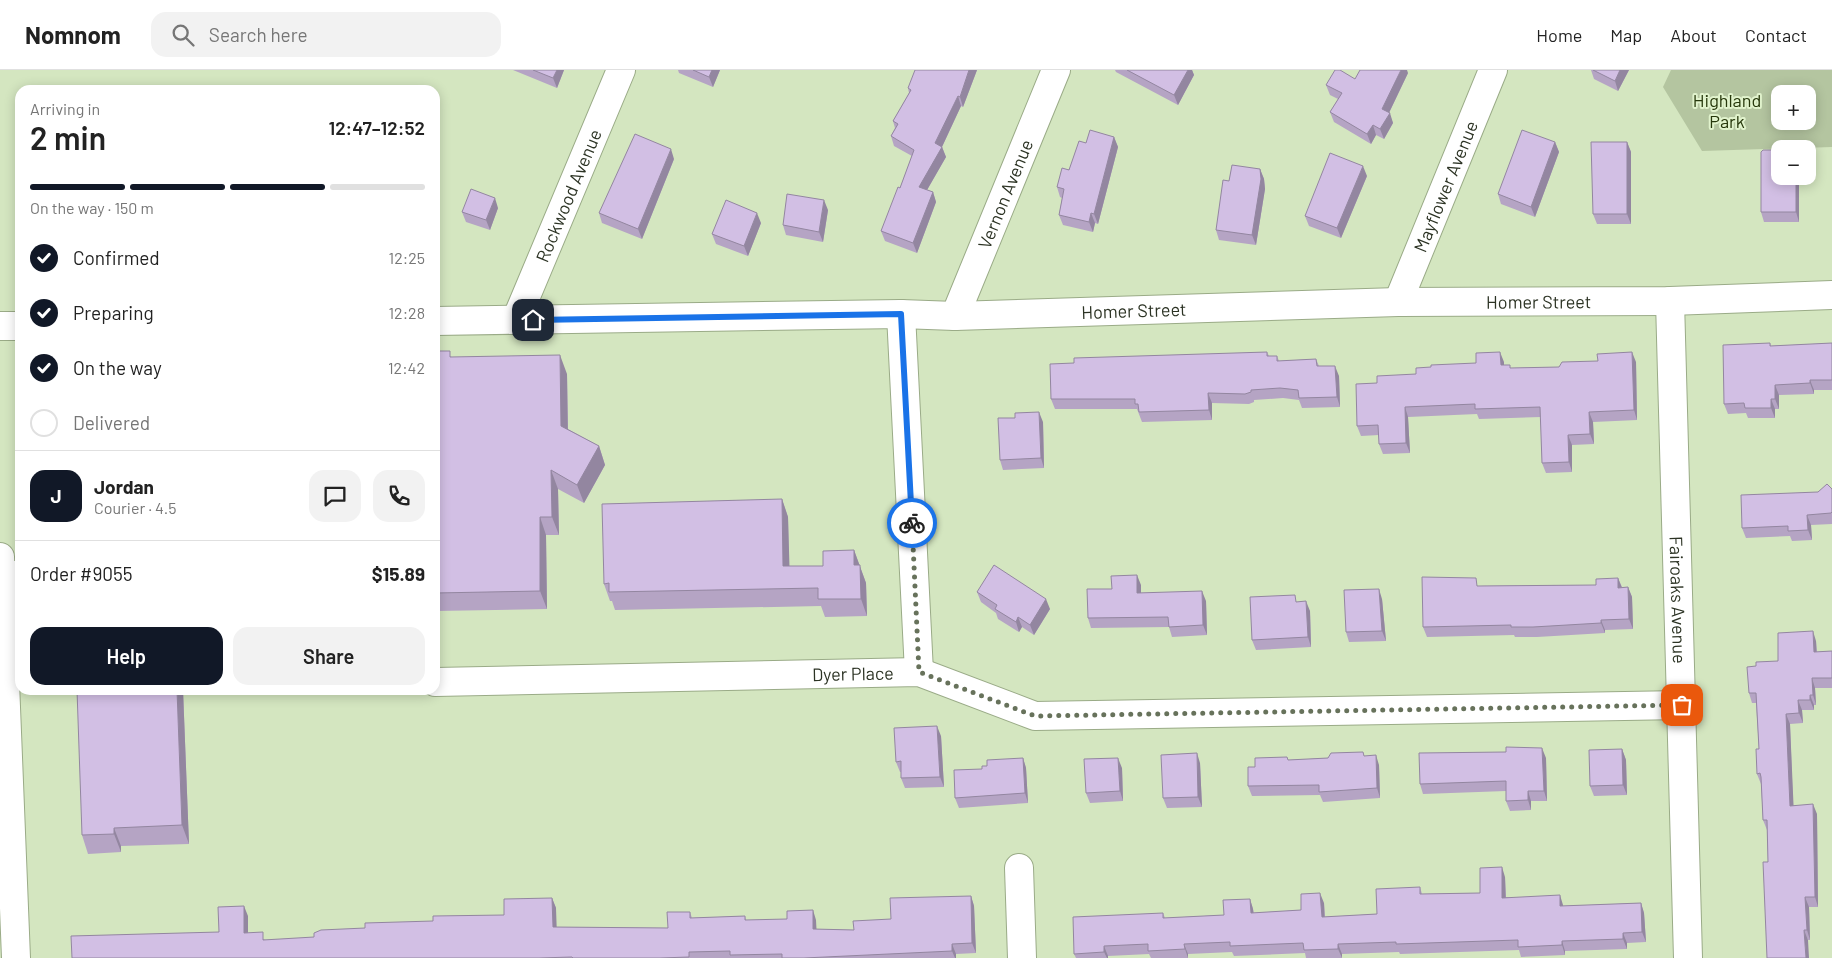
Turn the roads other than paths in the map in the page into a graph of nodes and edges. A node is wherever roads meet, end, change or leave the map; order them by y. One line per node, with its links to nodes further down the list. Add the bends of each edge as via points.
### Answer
1 (621, 70): 9 (street, Rockwood Avenue)
2 (1056, 70): 8 (street, Vernon Avenue)
3 (1493, 70): 5 (street, Mayflower Avenue)
4 (1832, 295): 6 (street, Homer Street)
5 (1398, 302): 6 (street, Homer Street); 8 (street, Homer Street)
6 (1670, 302): 18 (street, Fairoaks Avenue)
7 (901, 314): 8 (street, Homer Street); 9 (street, Homer Street); 16 (street)
8 (955, 316)
9 (516, 320): 10 (street, Homer Street)
10 (440, 321)
11 (0, 326): 12 (street)
12 (15, 326)
13 (0, 557): 14 (street)
14 (1, 575): 15 (street); 20 (street)
15 (15, 575)
16 (919, 672): 17 (street, Dyer Place); 18 (street, Dyer Place, via 1035,716)
17 (440, 682)
18 (1682, 705): 22 (street, Fairoaks Avenue)
19 (1019, 868): 21 (street)
20 (16, 958)
21 (1022, 958)
22 (1688, 958)

